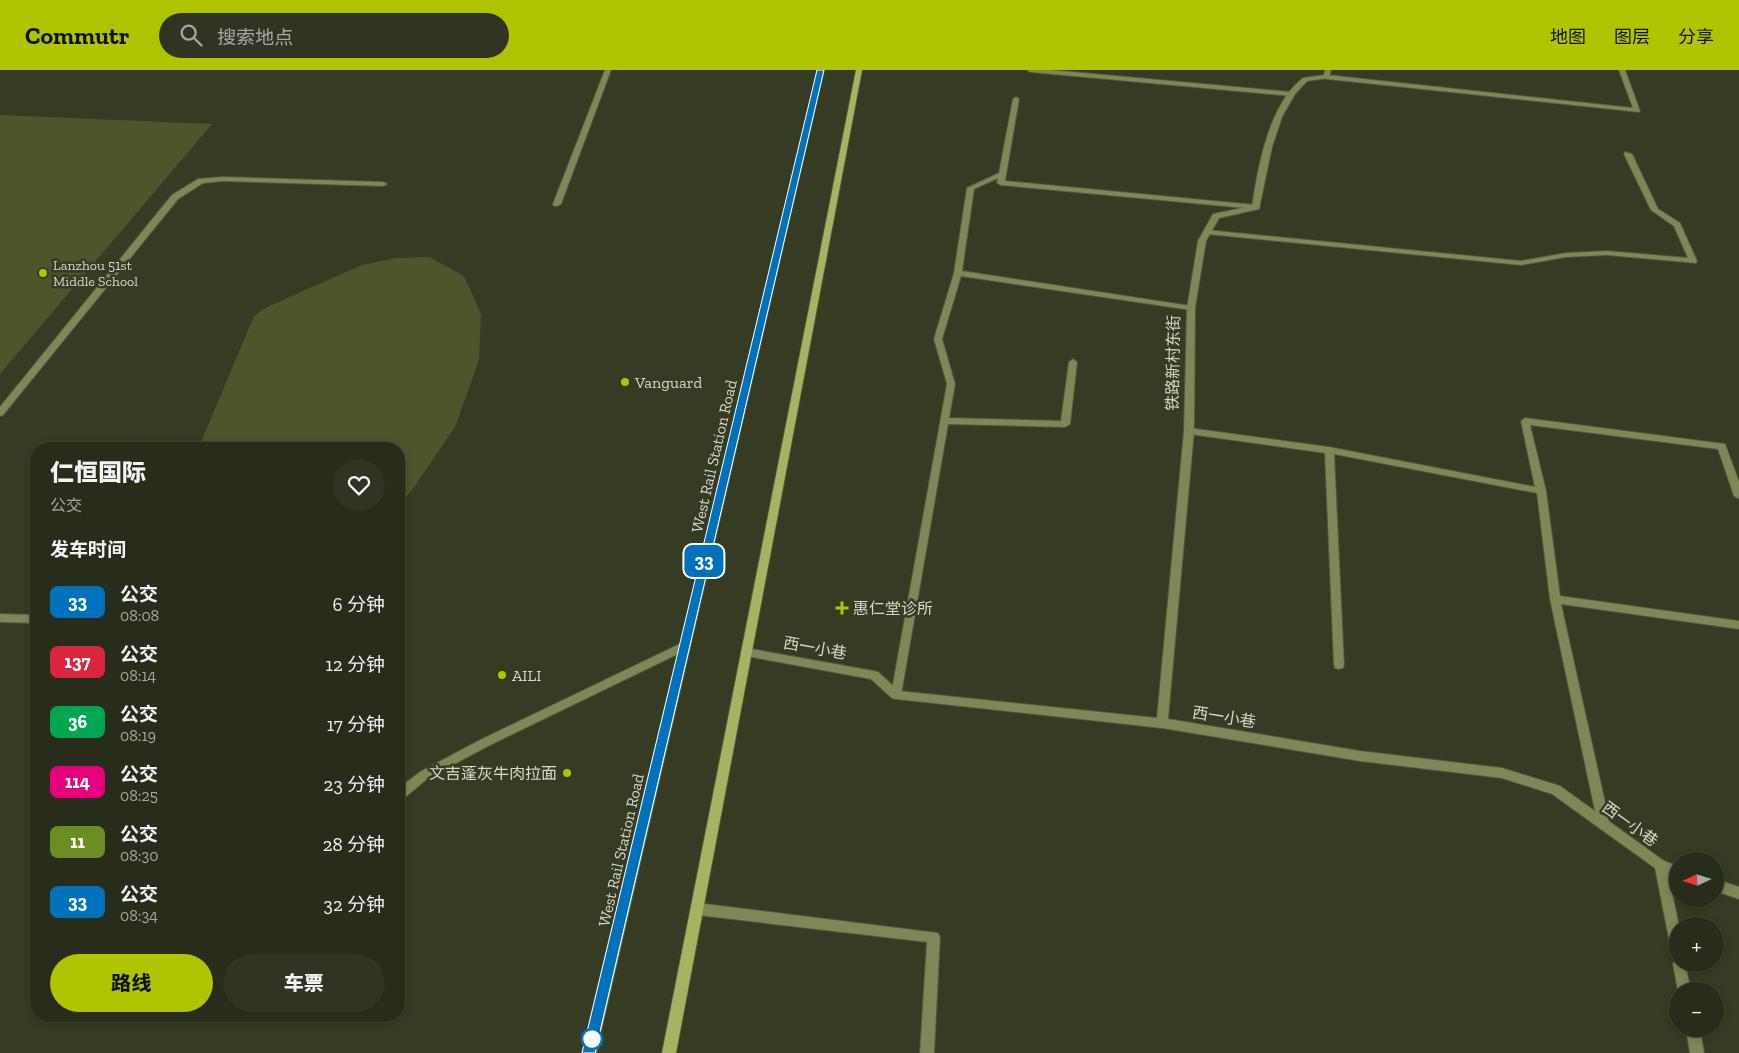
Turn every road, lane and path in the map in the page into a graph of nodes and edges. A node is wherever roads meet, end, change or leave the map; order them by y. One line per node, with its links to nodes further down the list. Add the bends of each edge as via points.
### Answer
1 (608, 70): 12 (street)
2 (820, 70): 28 (main road, West Rail Station Road)
3 (859, 70): 29 (main road)
4 (1030, 70): 7 (street)
5 (1622, 70): 6 (street, via 1637,111)
6 (1328, 74): 7 (street, via 1305,79)
7 (1291, 94): 13 (street, via 1276,125)
8 (1016, 99): 10 (street)
9 (1628, 154): 14 (street, via 1655,210 1677,226 1692,262 1607,253 1566,255 1521,263)
10 (1002, 174): 13 (street, via 1001,183); 15 (street, via 971,188)
11 (383, 184): 18 (street, via 201,181 175,197)
12 (557, 204)
13 (1256, 207): 14 (street, 铁路新村东街, via 1216,216)
14 (1207, 232): 16 (street, 铁路新村东街, via 1200,250)
15 (958, 273): 16 (street); 19 (street, via 938,339 951,384)
16 (1191, 308): 20 (street, 铁路新村东街)
17 (1073, 362): 19 (street, via 1064,424)
18 (0, 413)
19 (944, 421): 31 (street)
20 (1189, 431): 21 (street); 32 (street, 铁路新村东街)
21 (1329, 450): 22 (street); 30 (street)
22 (1541, 491): 23 (street, via 1525,421 1722,446); 24 (street)
23 (1739, 496)
24 (1555, 600): 27 (street); 34 (street)
25 (0, 618): 26 (street)
26 (30, 619)
27 (1739, 625)
28 (684, 646): 33 (street, via 486,742 424,775); 42 (main road, West Rail Station Road)
29 (746, 652): 31 (street, 西一小巷, via 874,676); 39 (main road)
30 (1339, 665)
31 (896, 696): 32 (street, 西一小巷)
32 (1162, 723): 34 (street, 西一小巷, via 1360,756 1502,773 1556,790)
33 (405, 790)
34 (1604, 826): 35 (street, 西一小巷)
35 (1660, 866): 36 (street, 西一小巷); 40 (street)
36 (1669, 869)
37 (1724, 888): 38 (street)
38 (1739, 893)
39 (697, 909): 43 (main road); 44 (street, via 934,937)
40 (1670, 917)
41 (1695, 1037): 45 (street)
42 (589, 1053)
43 (669, 1053)
44 (927, 1053)
45 (1698, 1053)

